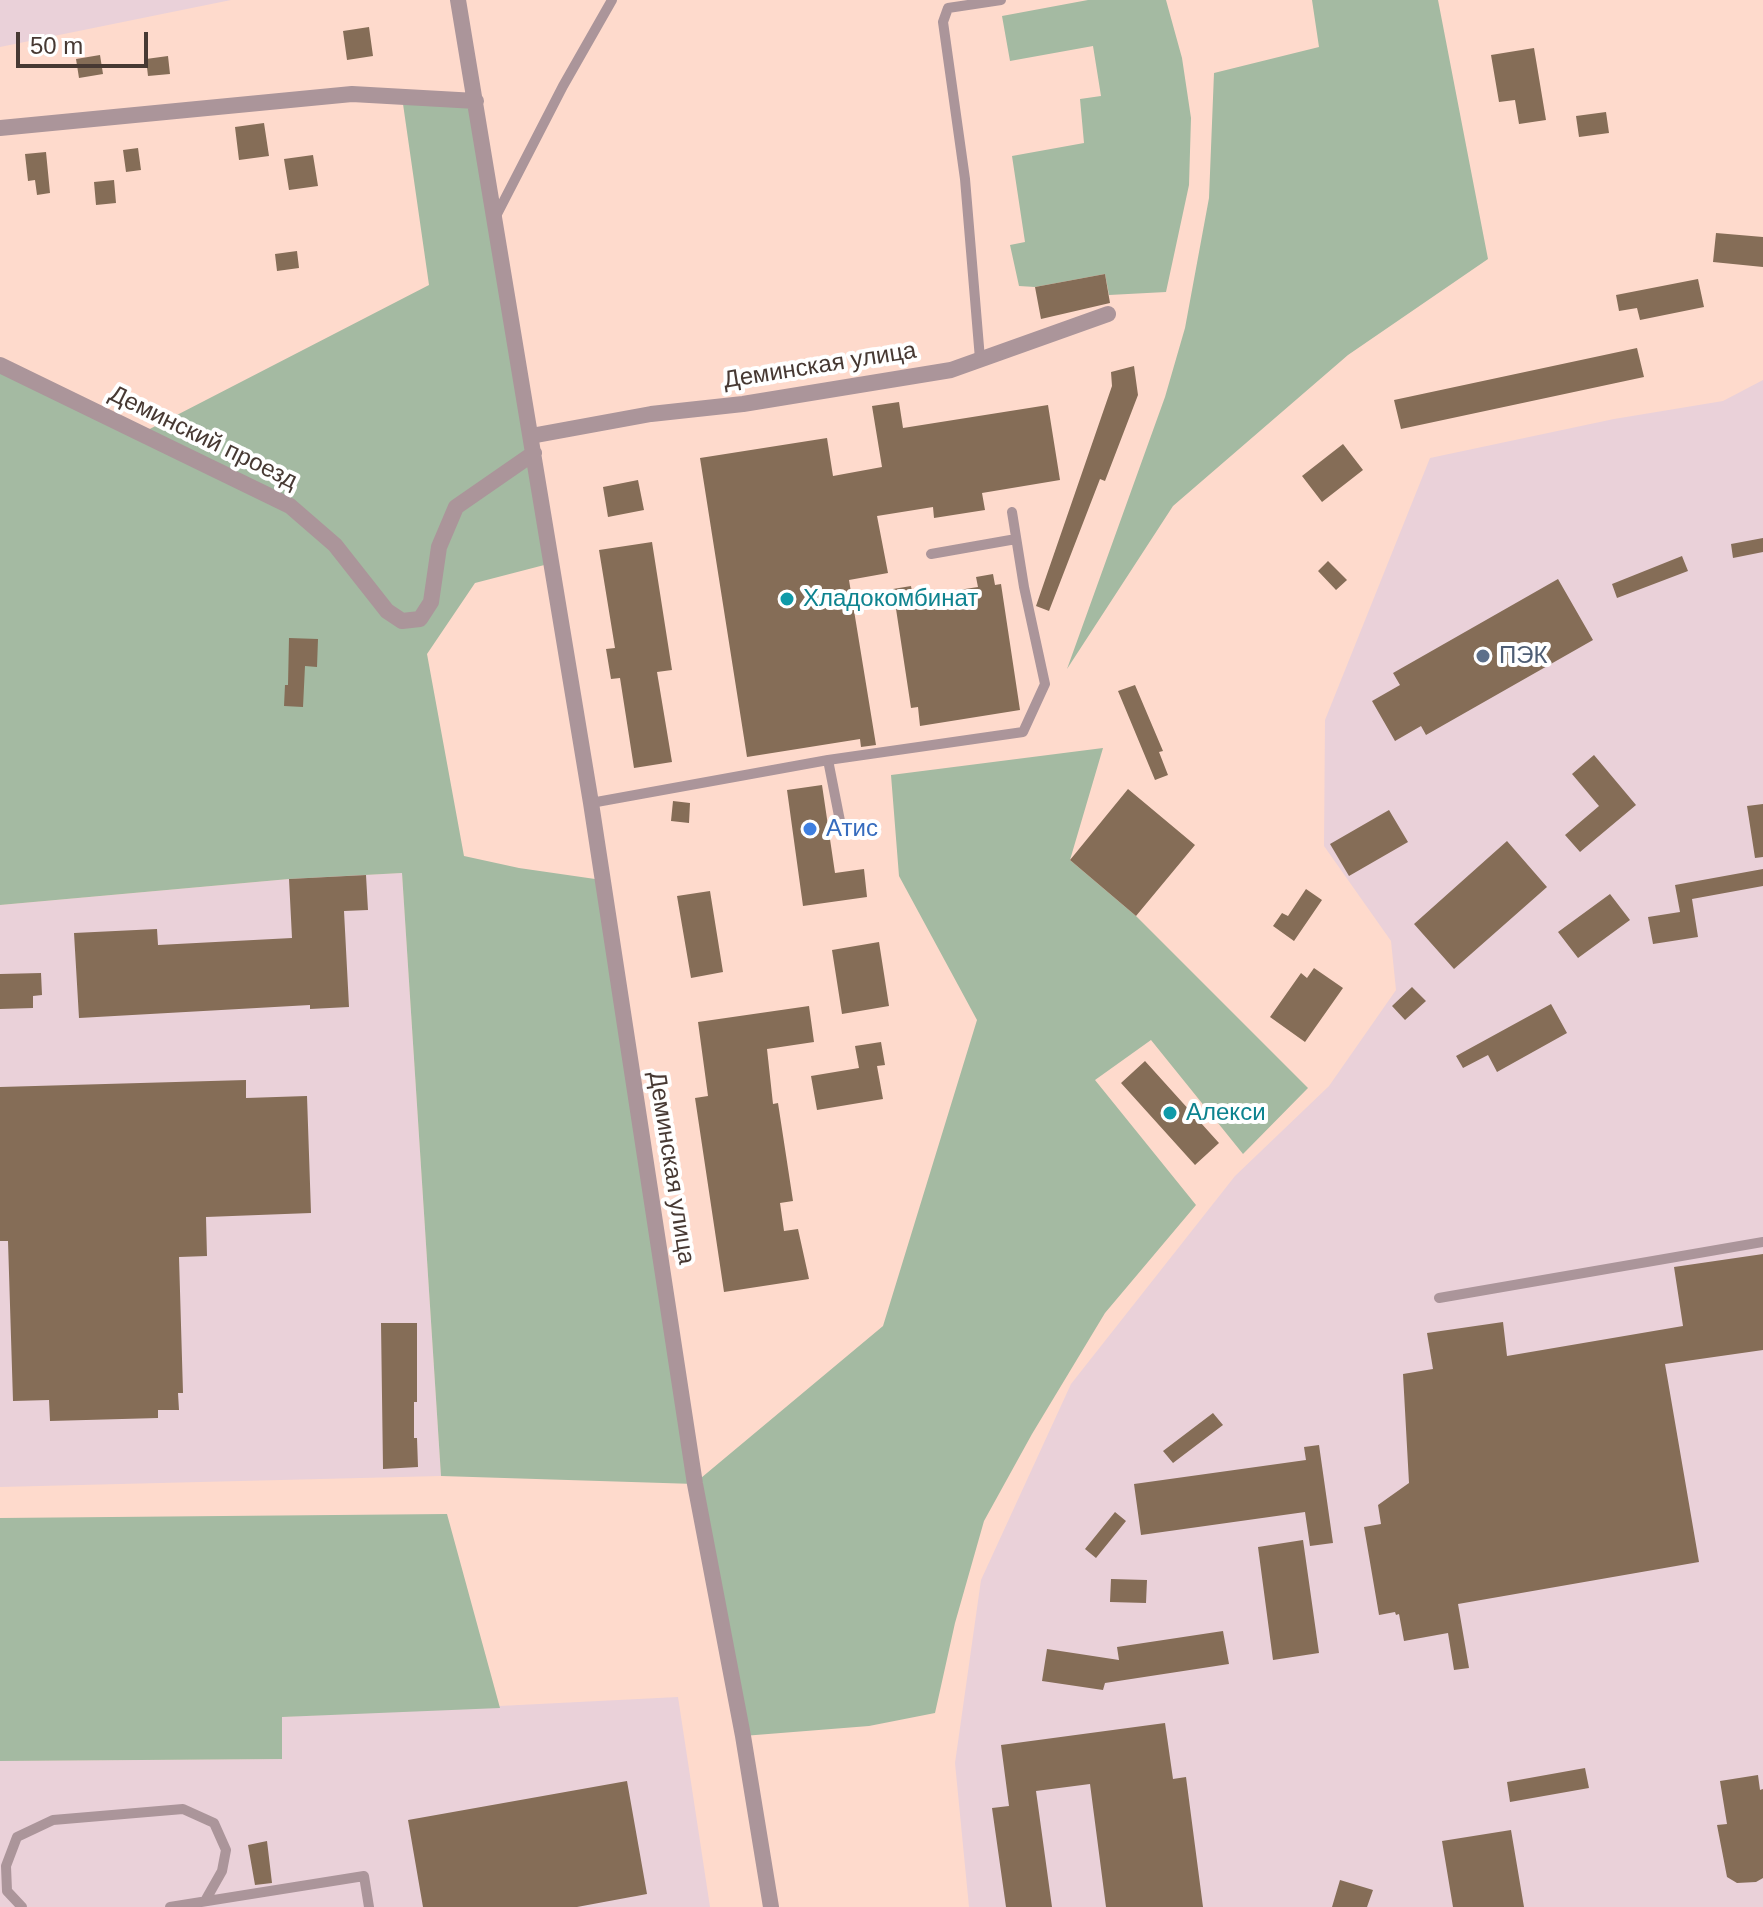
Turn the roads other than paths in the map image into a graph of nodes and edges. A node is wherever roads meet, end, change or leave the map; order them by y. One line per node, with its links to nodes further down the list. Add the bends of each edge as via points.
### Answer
1 (458, 0): 4 (street, Деминская улица)
2 (612, 0): 6 (lane)
3 (1001, 0): 8 (lane, via 948,8 943,22 965,179)
4 (476, 101): 5 (street, via 352,94); 6 (street, Деминская улица)
5 (0, 128)
6 (495, 218): 10 (street, Деминская улица)
7 (1108, 314): 8 (street, Деминская улица)
8 (980, 359): 10 (street, Деминская улица, via 890,381)
9 (0, 365): 11 (street, Деминский проезд, via 290,506 335,545 387,611 402,621 420,619 431,602 439,547 456,507)
10 (531, 436): 11 (street, Деминская улица)
11 (534, 453): 16 (street, Деминская улица)
12 (1012, 512): 13 (lane)
13 (1016, 539): 14 (lane); 15 (lane, via 1045,684 1023,732)
14 (931, 554)
15 (828, 760): 16 (lane); 17 (lane)
16 (591, 803): 24 (street, Деминская улица, via 695,1484)
17 (841, 826)
18 (1763, 1242): 19 (lane)
19 (1439, 1298)
20 (205, 1901): 21 (lane, via 222,1871 226,1850 214,1823 183,1809 53,1820 17,1837 6,1866 7,1891); 22 (lane); 23 (lane, via 364,1876)
21 (22, 1907)
22 (170, 1907)
23 (369, 1907)
24 (771, 1907)

